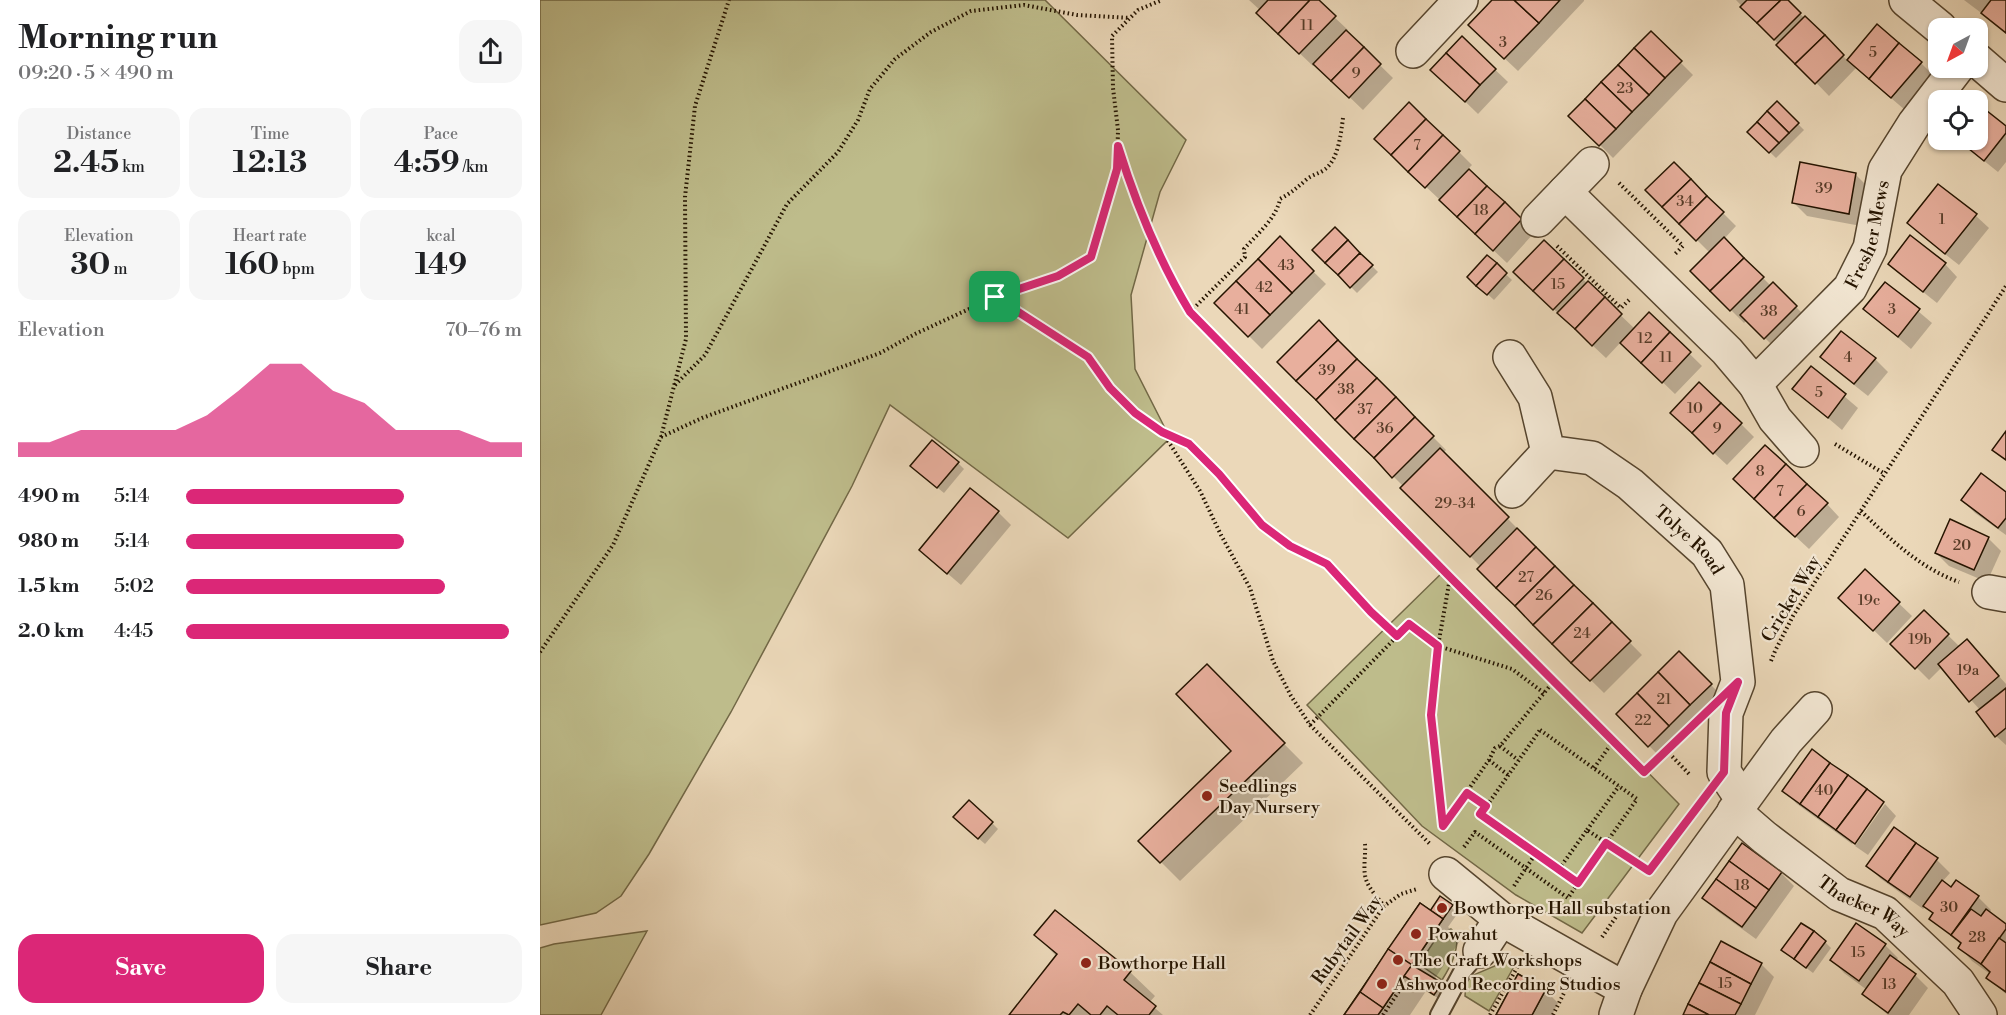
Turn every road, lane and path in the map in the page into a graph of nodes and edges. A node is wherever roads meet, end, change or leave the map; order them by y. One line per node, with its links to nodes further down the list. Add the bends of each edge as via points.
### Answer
1 (729, 0): 21 (path, via 695,106 685,197 686,339)
2 (1162, 0): 5 (path, via 1138,10)
3 (1461, 0): 7 (street)
4 (1906, 0): 6 (street)
5 (1130, 18): 12 (path, via 1112,36); 21 (path, via 1077,15 1024,5 971,11 931,32 895,59 870,89 858,120 838,152 787,204 705,355)
6 (1928, 18)
7 (1413, 51)
8 (1988, 69): 10 (street)
9 (1949, 78): 20 (street, Fresher Mews, via 1885,170 1870,248 1850,288)
10 (2006, 85)
11 (1343, 118): 18 (path, via 1340,139 1326,169 1280,199 1279,207 1244,249 1245,257)
12 (1118, 146): 17 (path, via 1117,169 1091,257 1058,276); 18 (path, via 1138,208 1167,274)
13 (1592, 164): 14 (street)
14 (1565, 192): 15 (street); 20 (street, via 1727,351)
15 (1538, 220)
16 (2006, 286): 26 (path, Cricket Way)
17 (995, 297): 22 (path, via 1088,357 1110,388); 23 (path, via 880,353 702,418)
18 (1190, 312): 29 (path)
19 (1510, 357): 25 (street, via 1535,396)
20 (1755, 384): 24 (street, via 1775,418)
21 (674, 386): 23 (path)
22 (1162, 432): 31 (path, via 1189,444 1262,525 1290,546 1327,564); 39 (path, via 1200,490 1250,588 1273,661)
23 (661, 437): 33 (path, via 613,546)
24 (1814, 444): 26 (path)
25 (1548, 452): 27 (street); 50 (street, Tolye Road, via 1592,458 1630,484 1707,553 1727,585 1738,682 1726,713 1724,772)
26 (1885, 474): 28 (path, Cricket Way)
27 (1512, 491)
28 (1861, 511): 30 (path, via 1924,566); 34 (path, Cricket Way, via 1793,616)
29 (1450, 577): 32 (path); 35 (path)
30 (1998, 594)
31 (1397, 636): 32 (path, via 1409,624); 39 (path)
32 (1438, 646): 36 (path, via 1512,669); 49 (path, via 1431,715 1443,826)
33 (540, 652)
34 (1770, 666)
35 (1554, 681): 36 (path); 40 (path)
36 (1544, 693): 41 (path)
37 (1815, 709): 50 (street)
38 (1698, 720): 42 (path)
39 (1310, 725): 59 (path, via 1442,856)
40 (1614, 740): 42 (path, via 1644,772); 45 (path)
41 (1500, 746): 43 (path); 44 (path)
42 (1666, 750): 47 (path)
43 (1489, 760): 46 (path); 49 (path)
44 (1518, 760): 45 (path, via 1540,730); 46 (path)
45 (1594, 768): 48 (path)
46 (1508, 775): 51 (path)
47 (1691, 776)
48 (1619, 786): 52 (path); 54 (path, via 1637,799)
49 (1467, 793): 51 (path)
50 (1738, 805): 70 (street, via 1660,913); 76 (street, Thacker Way, via 1764,837 1839,894 1884,913 1958,982)
51 (1486, 806): 57 (path, via 1480,814)
52 (1587, 830): 54 (path); 57 (path)
53 (1475, 832): 61 (path, via 1568,898)
54 (1606, 843): 58 (path); 61 (path)
55 (1365, 844): 63 (path, via 1367,882)
56 (1655, 862): 58 (path)
57 (1559, 869): 61 (path)
58 (1649, 871): 60 (path)
59 (1446, 874): 63 (path, Rubytail Way); 64 (street)
60 (1642, 880)
61 (1578, 883)
62 (1629, 899): 66 (path)
63 (1384, 906): 71 (path, Rubytail Way)
64 (1501, 919): 65 (street); 67 (street)
65 (1533, 937): 70 (street); 74 (path)
66 (1596, 945)
67 (1480, 951): 73 (lane, via 1462,972)
68 (1405, 982): 72 (path)
69 (1564, 993): 75 (path)
70 (1620, 1002)
71 (1310, 1015)
72 (1383, 1015)
73 (1439, 1015)
74 (1490, 1015)
75 (1553, 1015)
76 (1980, 1015)

